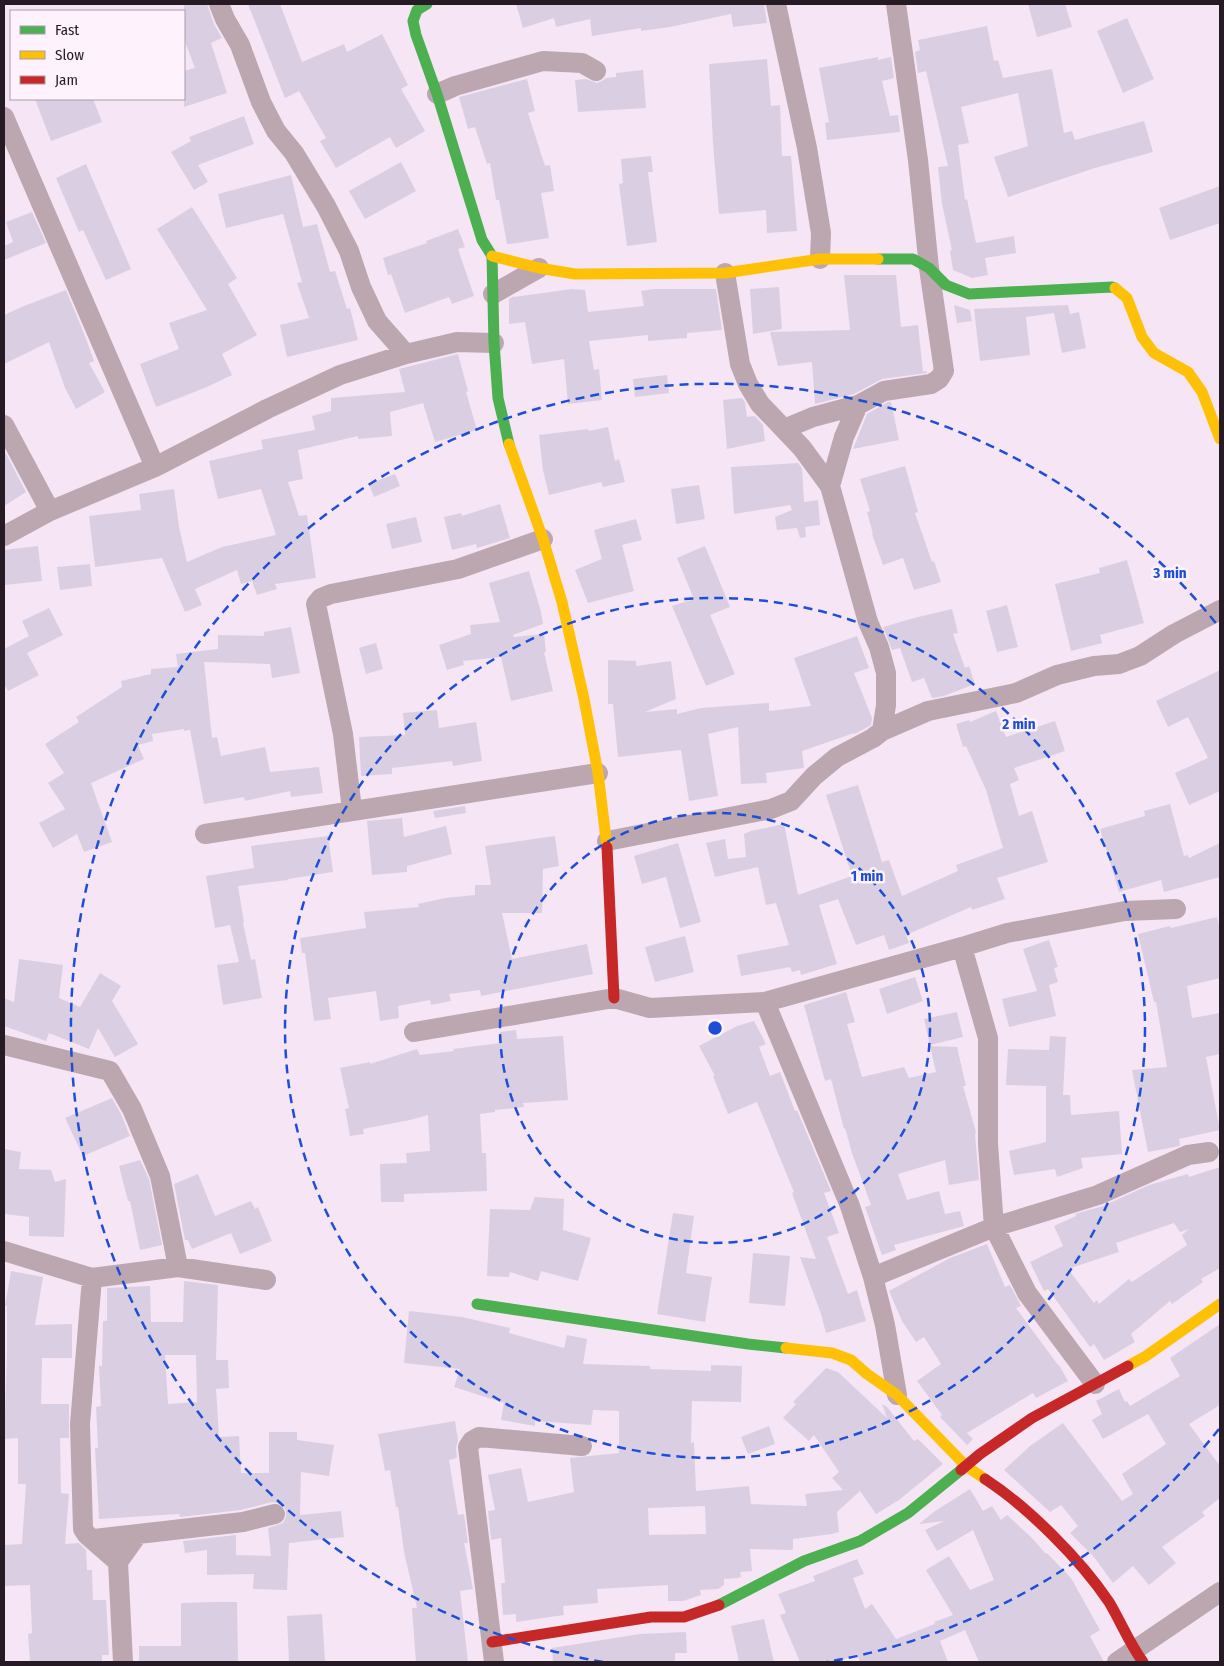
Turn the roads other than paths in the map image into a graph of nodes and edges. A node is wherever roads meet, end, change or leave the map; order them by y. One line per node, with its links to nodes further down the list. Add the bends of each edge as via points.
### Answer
1 (219, 4): 15 (street, via 240,45 260,102 326,206 349,251 377,321)
2 (427, 4): 6 (street, via 417,10 413,21)
3 (776, 4): 9 (street, via 822,233)
4 (897, 4): 11 (street)
5 (596, 71): 6 (street, via 582,63 544,61)
6 (437, 94): 8 (street, via 482,240)
7 (4, 117): 20 (street)
8 (492, 256): 10 (street); 13 (street)
9 (820, 259): 11 (street, via 913,259); 12 (street)
10 (539, 268): 12 (street, via 576,274); 13 (street)
11 (930, 268): 16 (street, via 944,371 931,384 884,391); 19 (street, via 946,285 968,294 1112,287 1120,291 1128,298 1142,337 1154,353 1188,372 1202,392)
12 (725, 273): 18 (street, via 740,364 760,404)
13 (493, 294): 14 (street)
14 (494, 343): 15 (street, via 458,342); 24 (street, via 498,398 509,446)
15 (406, 354): 20 (street, via 340,375)
16 (858, 405): 18 (street); 21 (street, via 844,437)
17 (4, 425): 22 (street)
18 (784, 429): 21 (street)
19 (1220, 439)
20 (156, 467): 22 (street)
21 (830, 486): 26 (street, via 868,622 886,673)
22 (50, 511): 23 (street)
23 (4, 536)
24 (543, 539): 27 (street, via 562,602); 28 (street, via 458,569 331,594 316,604 343,734)
25 (1220, 610): 26 (street, via 1140,656 1119,664 1057,675 1016,693 928,711)
26 (882, 731): 30 (street, via 837,757 791,801 771,809)
27 (598, 773): 28 (street); 30 (street)
28 (352, 810): 29 (street)
29 (205, 834)
30 (606, 841): 33 (street)
31 (1176, 909): 32 (street, via 1126,910 1007,933)
32 (962, 947): 34 (street); 38 (street, via 988,1038 988,1144)
33 (614, 998): 34 (street, via 650,1008); 35 (street)
34 (765, 1002): 42 (street, via 850,1206)
35 (414, 1032)
36 (4, 1045): 40 (street, via 110,1071 132,1109 160,1176)
37 (1210, 1152): 38 (street, via 1188,1156 1098,1195)
38 (994, 1227): 42 (street); 46 (street, via 1027,1293)
39 (4, 1251): 41 (street)
40 (178, 1267): 41 (street); 43 (street)
41 (92, 1278): 52 (street, via 80,1424 83,1529)
42 (873, 1278): 47 (street)
43 (266, 1280)
44 (477, 1304): 47 (street, via 748,1344 832,1353 850,1360)
45 (1220, 1304): 46 (street, via 1146,1356)
46 (1095, 1384): 49 (street, via 1032,1418)
47 (897, 1394): 49 (street)
48 (582, 1446): 55 (street, via 479,1437 468,1448)
49 (966, 1466): 55 (street, via 908,1513 860,1541 804,1561 722,1604 684,1617 651,1617); 56 (street, via 1002,1490 1083,1568 1109,1603)
50 (275, 1514): 51 (street, via 243,1522)
51 (138, 1534): 52 (street); 53 (street)
52 (94, 1539): 53 (street)
53 (118, 1562): 57 (street)
54 (1220, 1592): 56 (street)
55 (492, 1642): 58 (street)
56 (1139, 1656): 59 (street)
57 (123, 1662)
58 (494, 1662)
59 (1117, 1662)

